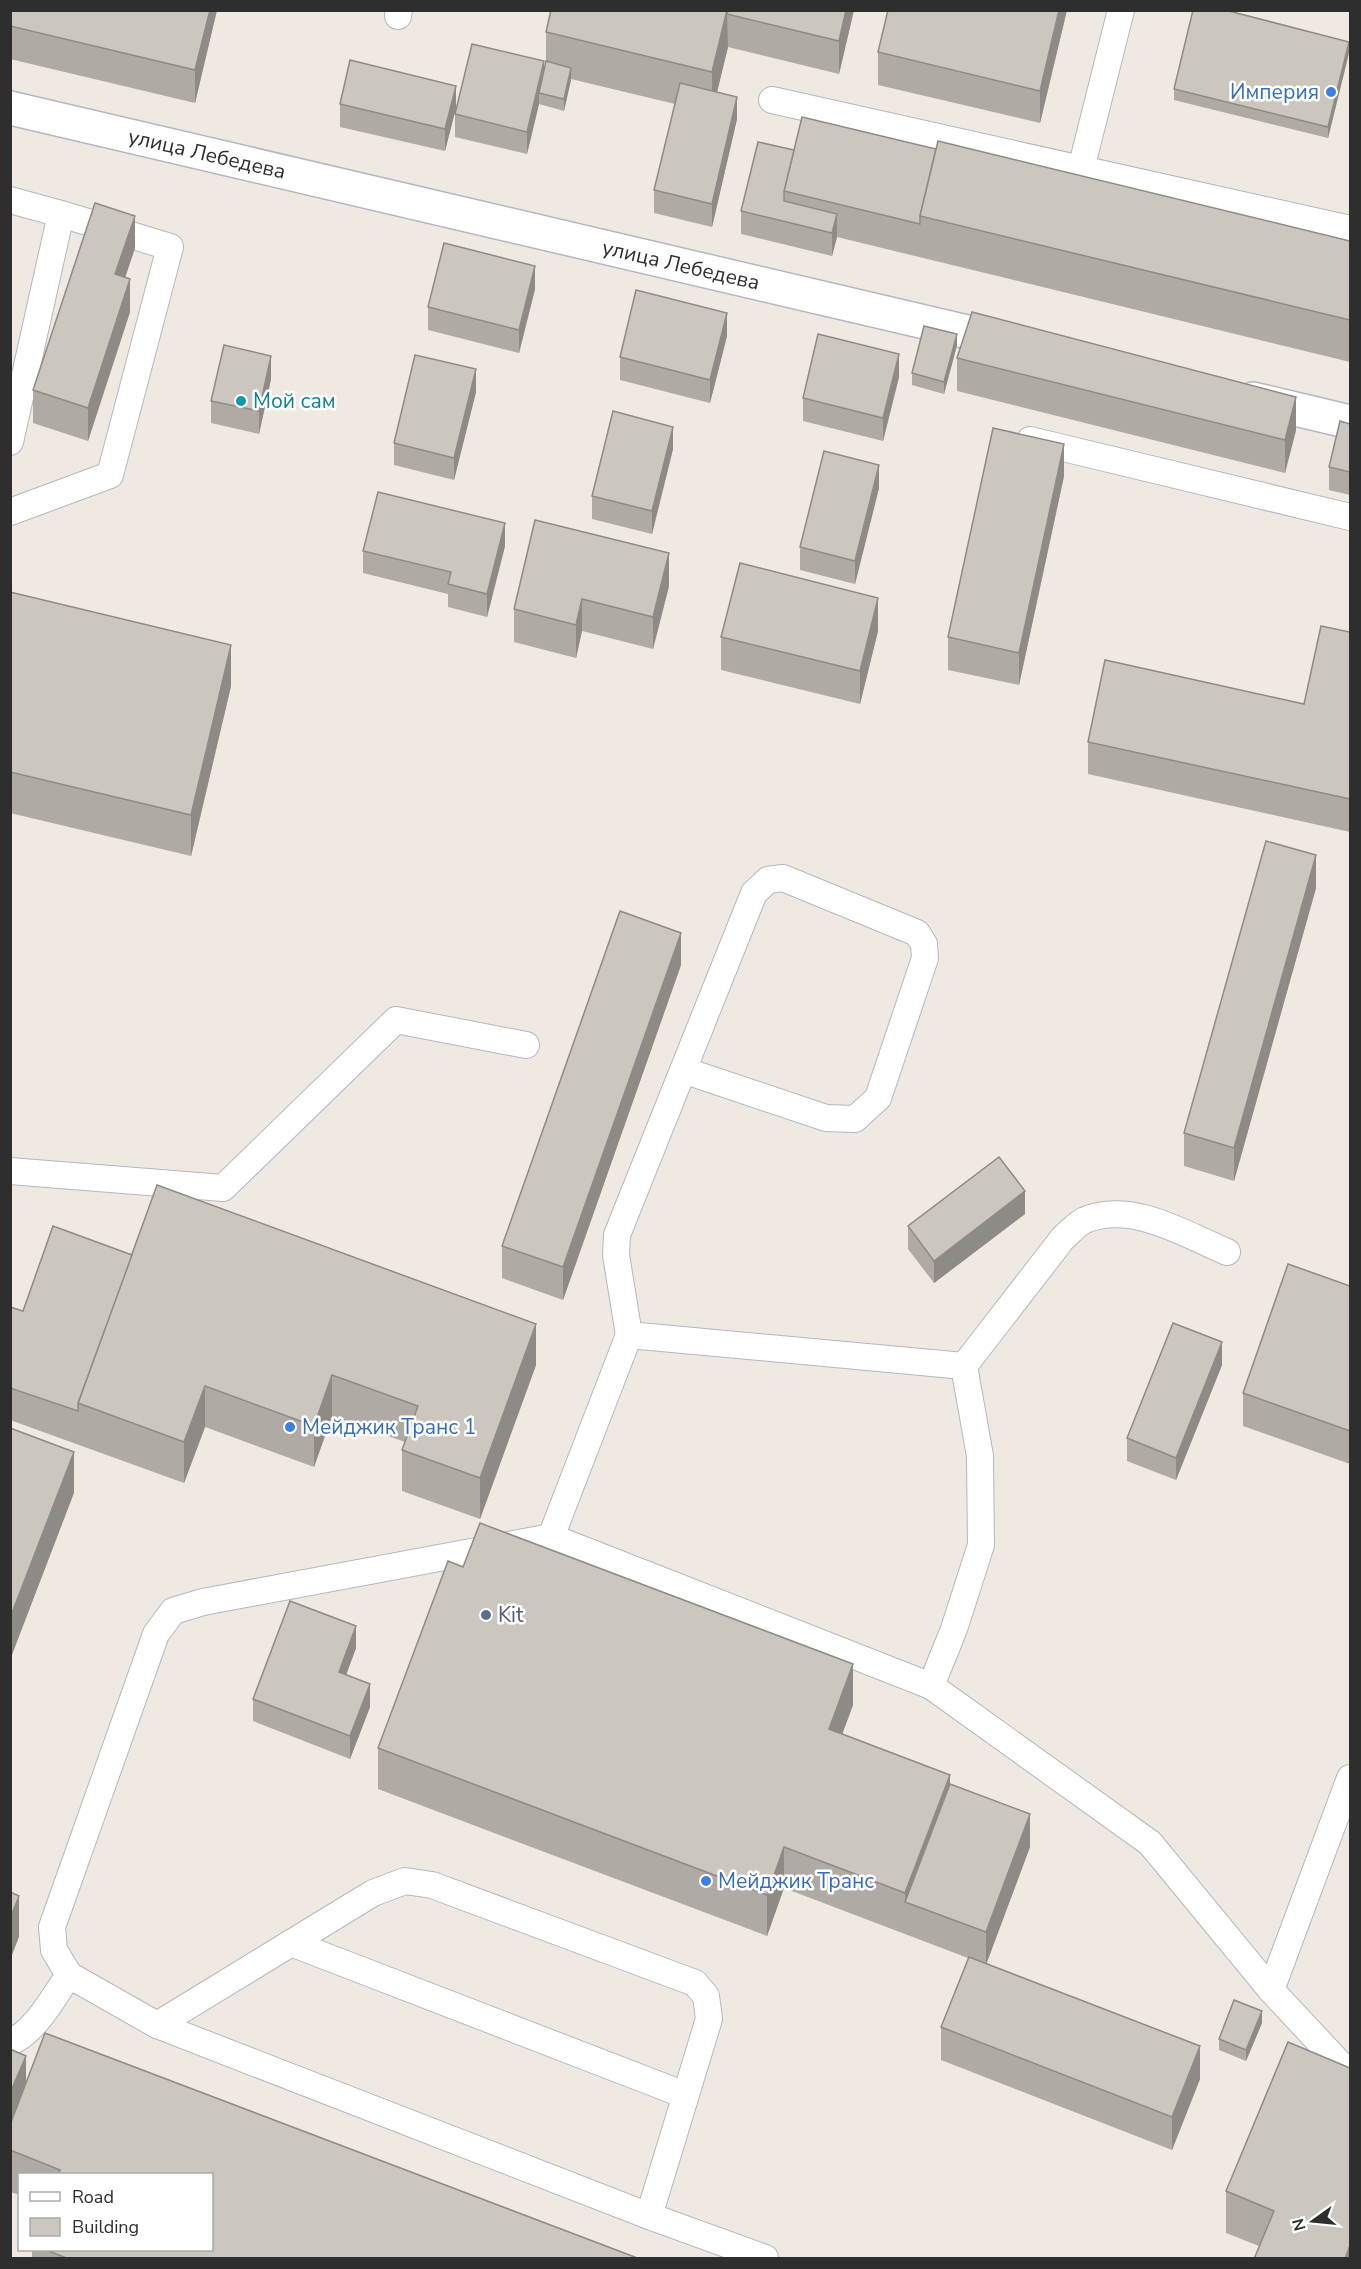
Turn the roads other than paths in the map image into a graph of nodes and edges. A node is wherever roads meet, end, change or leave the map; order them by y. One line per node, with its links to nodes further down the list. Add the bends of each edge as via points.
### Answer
1 (1121, 10): 4 (lane)
2 (772, 100): 4 (lane)
3 (10, 108): 8 (street, улица Лебедева)
4 (1081, 169): 7 (lane)
5 (10, 200): 6 (lane)
6 (62, 214): 12 (lane); 13 (lane, via 170,247 110,475)
7 (1350, 229)
8 (1036, 348)
9 (1222, 392): 10 (street)
10 (1350, 422)
11 (1026, 439): 14 (lane)
12 (10, 442)
13 (10, 512)
14 (1350, 517)
15 (526, 1045): 17 (lane, via 396,1020 223,1188)
16 (683, 1070): 16 (lane, via 754,892 768,879 783,878 917,933 924,944 925,958 878,1098 855,1119 826,1118); 19 (lane, via 617,1235 616,1255)
17 (10, 1172)
18 (1227, 1252): 20 (lane, via 1139,1215 1110,1215 1084,1221 1064,1238)
19 (630, 1335): 20 (lane); 21 (lane)
20 (964, 1366): 22 (lane, via 980,1456 981,1545 954,1629)
21 (550, 1537): 22 (lane); 25 (lane, via 203,1602 173,1611 156,1634 52,1927 54,1950)
22 (930, 1686): 26 (lane, via 1150,1843)
23 (1350, 1778): 26 (lane)
24 (291, 1943): 27 (lane); 30 (lane); 30 (lane, via 373,1893 405,1881 432,1885 695,1983 706,1996 709,2019)
25 (69, 1975): 27 (lane); 28 (lane, via 30,2030)
26 (1271, 1990): 29 (lane)
27 (157, 2025): 31 (lane)
28 (10, 2042)
29 (1350, 2070)
30 (685, 2095): 31 (lane)
31 (649, 2216): 32 (lane)
32 (765, 2259)

